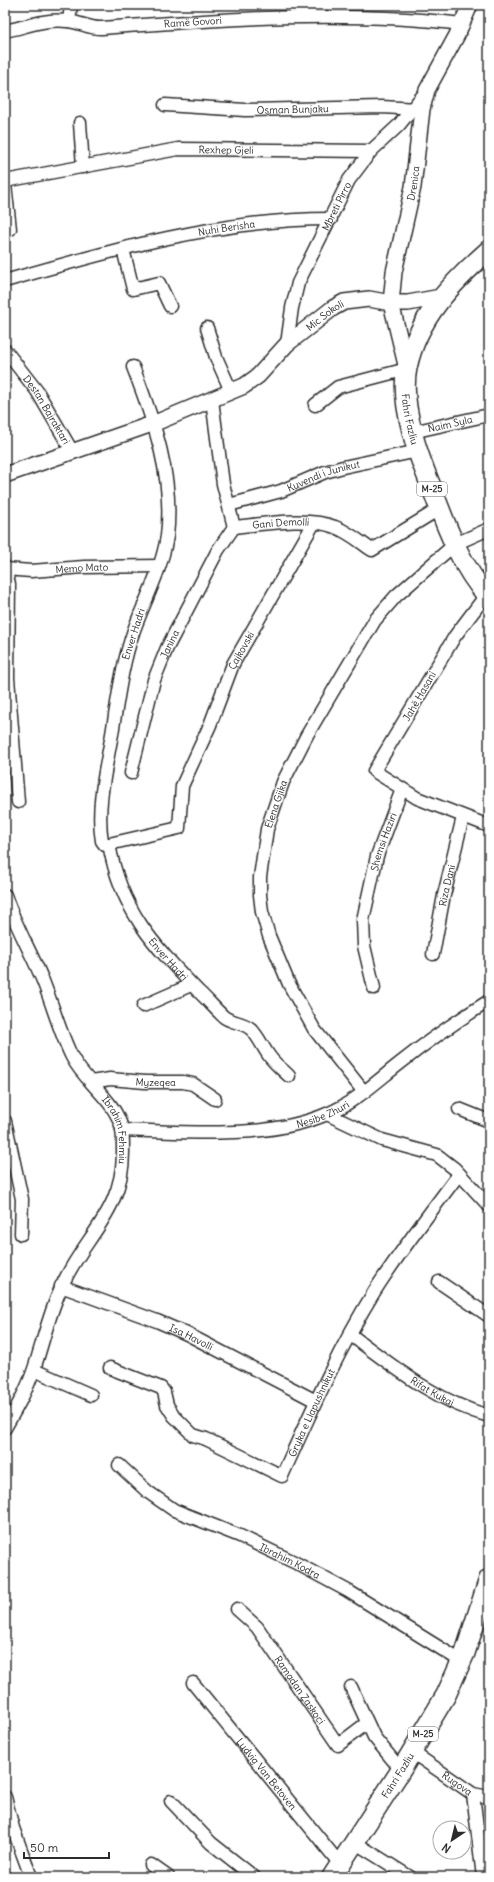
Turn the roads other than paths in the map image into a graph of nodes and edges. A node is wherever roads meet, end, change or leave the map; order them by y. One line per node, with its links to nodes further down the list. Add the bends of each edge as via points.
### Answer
1 (72, 5): 3 (street)
2 (470, 5): 4 (street, Drenica)
3 (69, 21): 4 (street, Ramë Govori, via 92,28 296,18 390,19); 5 (street, Ramë Govori, via 44,22)
4 (462, 24): 7 (street, Drenica)
5 (5, 32)
6 (165, 105): 7 (street, Osman Bunjaku, via 245,110 382,107)
7 (417, 109): 9 (street, Mbreti Pirro); 19 (street, Drenica, via 413,187 394,272)
8 (80, 123): 10 (street)
9 (371, 151): 10 (street, Rexhep Gjeli, via 178,150); 13 (street, Mbreti Pirro, via 349,180)
10 (83, 167): 11 (street, Rexhep Gjeli)
11 (5, 181)
12 (5, 184): 14 (street, via 10,229)
13 (331, 219): 15 (street, Nuhi Berisha, via 259,222 170,236); 22 (street, Mbreti Pirro, via 298,283)
14 (5, 230)
15 (123, 249): 17 (street, Nuhi Berisha); 20 (street, via 133,289 159,283)
16 (489, 250): 18 (main road, Fahri Fazliu / M-25)
17 (5, 281)
18 (441, 297): 19 (street, Mic Sokoli, via 422,302); 25 (main road, Fahri Fazliu / M-25, via 418,336)
19 (391, 303): 22 (street, Mic Sokoli, via 369,299 344,302); 25 (street, Drenica)
20 (170, 306)
21 (207, 328): 26 (street)
22 (287, 344): 26 (street, Mic Sokoli, via 258,376)
23 (5, 350): 32 (street, Destan Bajraktari, via 37,391)
24 (133, 366): 30 (street)
25 (407, 369): 28 (street, via 338,387); 31 (main road, Fahri Fazliu / M-25, via 408,409)
26 (231, 392): 27 (street, Mic Sokoli)
27 (212, 400): 30 (street, Mic Sokoli); 35 (street, via 223,484)
28 (315, 405)
29 (489, 415): 31 (street, Naim Syla)
30 (155, 423): 32 (street, Mic Sokoli); 41 (street, Enver Hadri, via 168,496 166,537)
31 (412, 432): 33 (main road, Fahri Fazliu / M-25)
32 (72, 451): 34 (street, Mic Sokoli)
33 (418, 451): 35 (street, Kuvendi i Junikut, via 325,472 274,494); 36 (main road, Fahri Fazliu / M-25)
34 (5, 475)
35 (229, 505): 38 (street)
36 (439, 509): 37 (street, Gani Demolli, via 372,550 336,527); 40 (main road, Fahri Fazliu / M-25)
37 (314, 523): 38 (street, Gani Demolli); 49 (street, Çajkovski, via 237,655 210,725 182,786 180,828)
38 (234, 527): 44 (street, Janina, via 218,550 154,680)
39 (489, 529): 40 (street, Elena Gjika)
40 (455, 544): 43 (main road, Fahri Fazliu / M-25, via 471,575); 58 (street, Elena Gjika, via 396,596 375,620 296,756 274,806 263,853 260,877 262,912 279,962 314,1029)
41 (159, 566): 42 (street, Memo Mato, via 30,571); 49 (street, Enver Hadri, via 132,635 122,671 101,806 102,841)
42 (5, 568): 46 (street, via 9,584 8,678)
43 (486, 591): 45 (street, Jahë Hasani, via 455,636 374,771)
44 (131, 772)
45 (402, 790): 47 (street); 53 (street, Shemsi Haziri, via 377,856 363,920 364,946)
46 (18, 802)
47 (463, 817): 48 (street); 51 (street, Riza Dani)
48 (489, 826)
49 (109, 844): 52 (street, Enver Hadri, via 113,866 129,908 141,927)
50 (5, 895): 57 (street, Ibrahim Fehmiu, via 42,979 72,1057)
51 (432, 954)
52 (191, 985): 55 (street, Enver Hadri); 56 (street, Enver Hadri, via 226,1018 251,1030 270,1058)
53 (374, 988)
54 (489, 1001): 58 (street, Nesibe Zhuri, via 432,1039)
55 (143, 1006)
56 (289, 1076)
57 (91, 1082): 59 (street, Myzeqea, via 110,1079 183,1082 193,1084); 64 (street, Ibrahim Fehmiu, via 111,1106)
58 (364, 1092): 61 (street, Nesibe Zhuri)
59 (215, 1099)
60 (458, 1109): 62 (street)
61 (327, 1114): 64 (street, Nesibe Zhuri, via 287,1125 240,1132); 65 (street, via 382,1140 437,1155)
62 (489, 1121)
63 (5, 1122): 67 (street, via 22,1199)
64 (122, 1130): 69 (street, Ibrahim Fehmiu, via 123,1157 117,1190 98,1229)
65 (459, 1174): 66 (street); 71 (street, Gryka e Llapushnikut, via 398,1256 374,1292)
66 (489, 1206)
67 (21, 1234)
68 (438, 1282): 70 (street)
69 (61, 1286): 73 (street, Ibrahim Fehmiu); 75 (street, Isa Havolli, via 186,1334)
70 (489, 1316)
71 (351, 1335): 75 (street, Gryka e Llapushnikut); 76 (street, Rifat Kukaj, via 448,1401)
72 (110, 1368): 75 (street, Gryka e Llapushnikut, via 161,1388 170,1411 192,1435 206,1439 282,1476)
73 (34, 1370): 74 (street); 77 (street, Ibrahim Fehmiu)
74 (92, 1395)
75 (316, 1401)
76 (489, 1416)
77 (6, 1425)
78 (119, 1465): 81 (street, Ibrahim Kodra, via 148,1492 174,1510 240,1536 294,1562 348,1591)
79 (489, 1579): 81 (main road, Fahri Fazliu / M-25)
80 (237, 1609): 84 (street, Ramadan Zaskoci, via 257,1627 338,1745)
81 (461, 1661): 85 (main road, Fahri Fazliu / M-25, via 442,1702)
82 (193, 1683): 93 (street, Ludvig Van Betoven)
83 (351, 1688): 84 (street)
84 (367, 1724): 86 (street, via 386,1754)
85 (412, 1752): 86 (main road, Fahri Fazliu / M-25); 87 (street, Rugova)
86 (401, 1770): 91 (main road, Fahri Fazliu / M-25)
87 (474, 1794): 89 (street); 98 (street, Rugova)
88 (5, 1797): 94 (street, via 12,1828)
89 (489, 1797)
90 (170, 1801): 96 (street, via 211,1843)
91 (354, 1842): 93 (main road, Fahri Fazliu / M-25); 97 (street)
92 (151, 1865): 95 (street)
93 (336, 1870)
94 (31, 1877)
95 (168, 1877)
96 (254, 1877)
97 (410, 1877)
98 (483, 1877)

